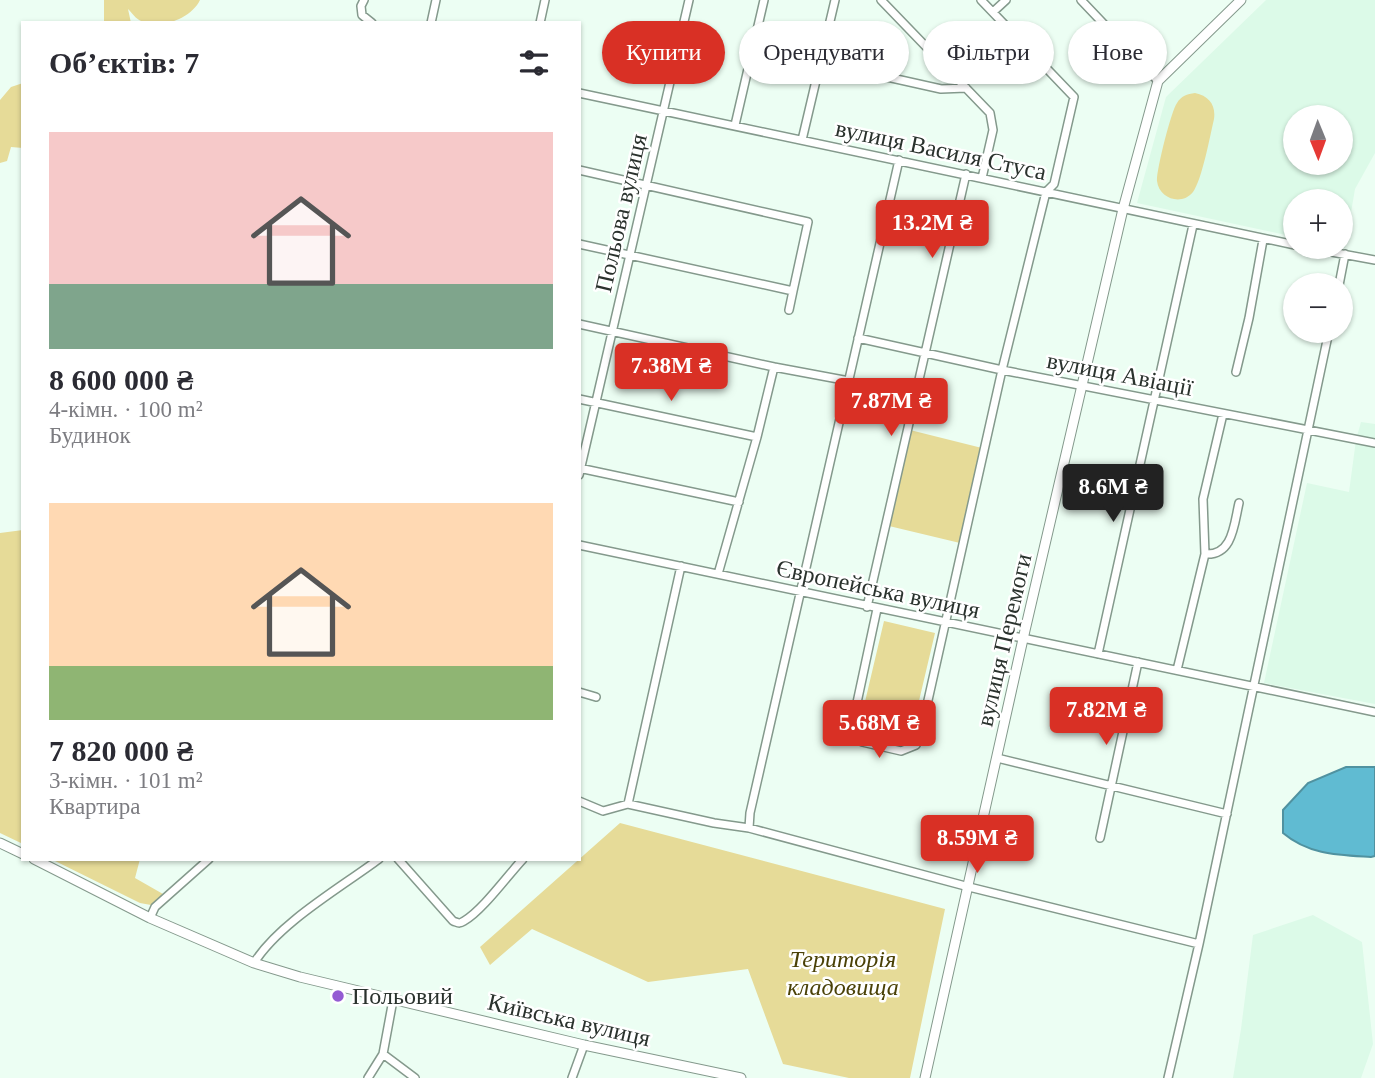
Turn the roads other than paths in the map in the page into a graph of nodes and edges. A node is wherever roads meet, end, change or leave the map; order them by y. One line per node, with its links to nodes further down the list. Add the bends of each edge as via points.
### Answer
1 (364, 0): 13 (street, via 362,15)
2 (436, 0): 14 (street)
3 (545, 0): 15 (street)
4 (689, 0): 24 (street, Польова вулиця)
5 (764, 0): 25 (street)
6 (835, 0): 16 (street)
7 (881, 0): 22 (street)
8 (981, 0): 12 (street)
9 (1006, 0): 12 (street)
10 (1081, 0): 17 (street)
11 (1241, 0): 18 (street)
12 (993, 12): 32 (street, via 1074,97 1054,184)
13 (370, 21)
14 (431, 21)
15 (540, 21)
16 (830, 21)
17 (1101, 21)
18 (1167, 72)
19 (909, 82): 22 (street, via 941,89)
20 (815, 84): 26 (street)
21 (1157, 84): 33 (street, вулиця Перемоги)
22 (966, 88): 30 (street, via 993,121)
23 (581, 93): 24 (street, вулиця Василя Стуса)
24 (665, 111): 25 (street, вулиця Василя Стуса); 31 (street, Польова вулиця)
25 (735, 125): 26 (street, вулиця Василя Стуса)
26 (802, 140): 27 (street, вулиця Василя Стуса)
27 (899, 160): 29 (street, вулиця Василя Стуса); 45 (street)
28 (581, 170): 31 (street)
29 (966, 174): 30 (street, вулиця Василя Стуса); 47 (street)
30 (982, 178): 32 (street, вулиця Василя Стуса)
31 (647, 184): 38 (street, Польова вулиця); 41 (street, via 808,222)
32 (1046, 192): 33 (street, вулиця Василя Стуса); 49 (street)
33 (1123, 209): 34 (street, вулиця Василя Стуса); 52 (street, вулиця Перемоги)
34 (1194, 225): 35 (street, вулиця Василя Стуса); 54 (street)
35 (1263, 240): 36 (street, вулиця Василя Стуса); 50 (street)
36 (1283, 243)
37 (581, 244): 38 (street)
38 (631, 256): 41 (street); 44 (street, Польова вулиця)
39 (1353, 256): 40 (street)
40 (1375, 260)
41 (793, 291): 42 (street)
42 (789, 310)
43 (581, 324): 44 (street)
44 (614, 332): 48 (street); 55 (street, Польова вулиця)
45 (858, 338): 47 (street, вулиця Авіації); 51 (street)
46 (1326, 343): 57 (street)
47 (925, 353): 49 (street, вулиця Авіації); 69 (street)
48 (774, 366): 51 (street); 58 (street)
49 (1002, 370): 52 (street, вулиця Авіації); 71 (street)
50 (1236, 372)
51 (849, 381): 68 (street)
52 (1083, 386): 54 (street, вулиця Авіації); 72 (street, вулиця Перемоги)
53 (581, 399): 55 (street)
54 (1155, 401): 56 (street, вулиця Авіації); 73 (street)
55 (597, 403): 58 (street); 60 (street, Польова вулиця)
56 (1223, 414): 57 (street, вулиця Авіації); 65 (street, via 1203,499)
57 (1308, 431): 59 (street, вулиця Авіації); 76 (street)
58 (757, 437): 62 (street)
59 (1375, 443)
60 (581, 467)
61 (581, 471): 62 (street)
62 (739, 502): 67 (street)
63 (1239, 503): 65 (street, via 1228,542 1217,553)
64 (581, 545): 66 (street, Європейська вулиця)
65 (1205, 554): 75 (street)
66 (681, 566): 67 (street, Європейська вулиця); 83 (street)
67 (718, 574): 68 (street, Європейська вулиця)
68 (802, 593): 69 (street, Європейська вулиця); 85 (street)
69 (867, 607): 70 (street, Європейська вулиця)
70 (877, 609): 71 (street, Європейська вулиця); 71 (street, via 852,726 855,738 862,742 901,751 916,744)
71 (946, 624): 72 (street, Європейська вулиця)
72 (1023, 639): 73 (street, Європейська вулиця); 80 (street, вулиця Перемоги)
73 (1098, 654): 74 (street, Європейська вулиця)
74 (1138, 662): 75 (street, Європейська вулиця); 81 (street)
75 (1177, 670): 76 (street, Європейська вулиця)
76 (1254, 686): 79 (street, Європейська вулиця); 84 (street)
77 (581, 693): 78 (street)
78 (596, 697)
79 (1375, 712)
80 (997, 758): 81 (street); 94 (street, вулиця Перемоги)
81 (1112, 786): 84 (street); 86 (street)
82 (581, 802): 83 (street, via 603,811)
83 (628, 804): 85 (street)
84 (1227, 814): 96 (street)
85 (749, 828): 94 (street)
86 (1100, 838)
87 (0, 843): 88 (street)
88 (21, 853)
89 (38, 861): 95 (street, Київська вулиця)
90 (207, 861): 95 (street, via 155,907)
91 (376, 861): 97 (street, via 291,923)
92 (400, 861): 93 (street, via 459,923)
93 (521, 861)
94 (969, 887): 96 (street); 105 (street, вулиця Перемоги)
95 (150, 918): 97 (street, Київська вулиця)
96 (1199, 944): 106 (street)
97 (254, 963): 98 (street, Київська вулиця)
98 (393, 1000): 99 (street, Київська вулиця); 100 (street)
99 (584, 1045): 103 (street); 104 (street, Київська вулиця)
100 (383, 1054): 101 (street); 102 (street)
101 (368, 1078)
102 (415, 1078)
103 (572, 1078)
104 (741, 1078)
105 (925, 1078)
106 (1168, 1078)

